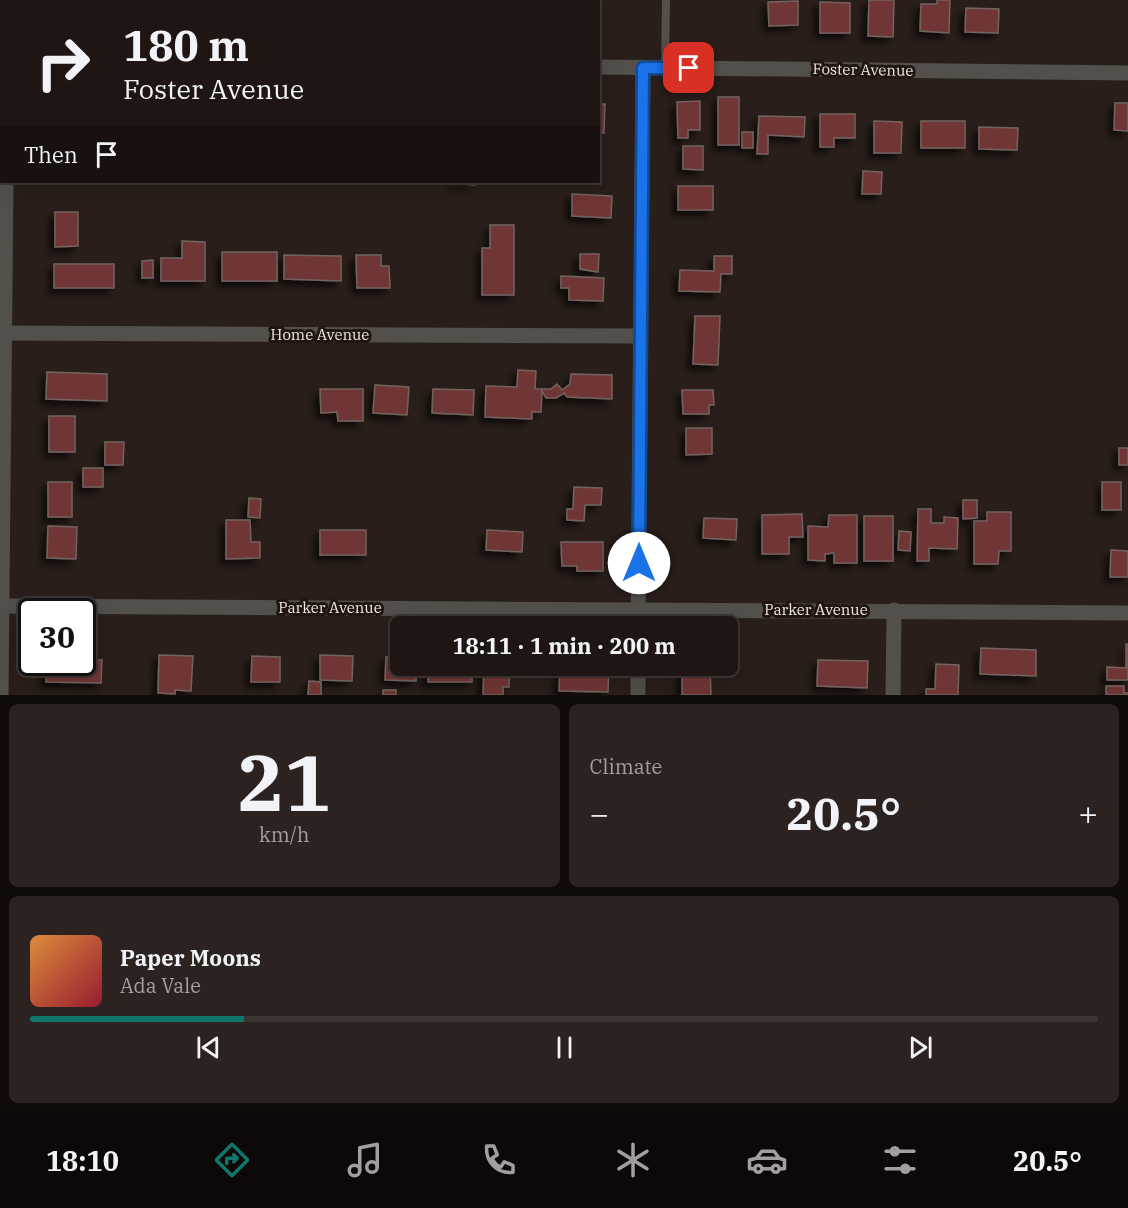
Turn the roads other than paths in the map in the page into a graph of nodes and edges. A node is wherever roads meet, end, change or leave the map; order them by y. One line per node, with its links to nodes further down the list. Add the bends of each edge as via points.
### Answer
1 (666, 0): 4 (lane)
2 (600, 67): 3 (street, Foster Avenue)
3 (643, 68): 4 (street, Foster Avenue); 8 (street)
4 (665, 68): 5 (street, Foster Avenue)
5 (1128, 73)
6 (6, 183): 7 (street)
7 (3, 333): 8 (street, Home Avenue); 9 (street)
8 (641, 336): 10 (street)
9 (1, 606): 10 (street, Parker Avenue); 15 (street)
10 (639, 609): 11 (street, Parker Avenue); 13 (street)
11 (894, 610): 12 (street, Parker Avenue); 17 (street)
12 (1128, 613)
13 (639, 616)
14 (638, 676): 16 (street)
15 (1, 695)
16 (638, 695)
17 (893, 695)

